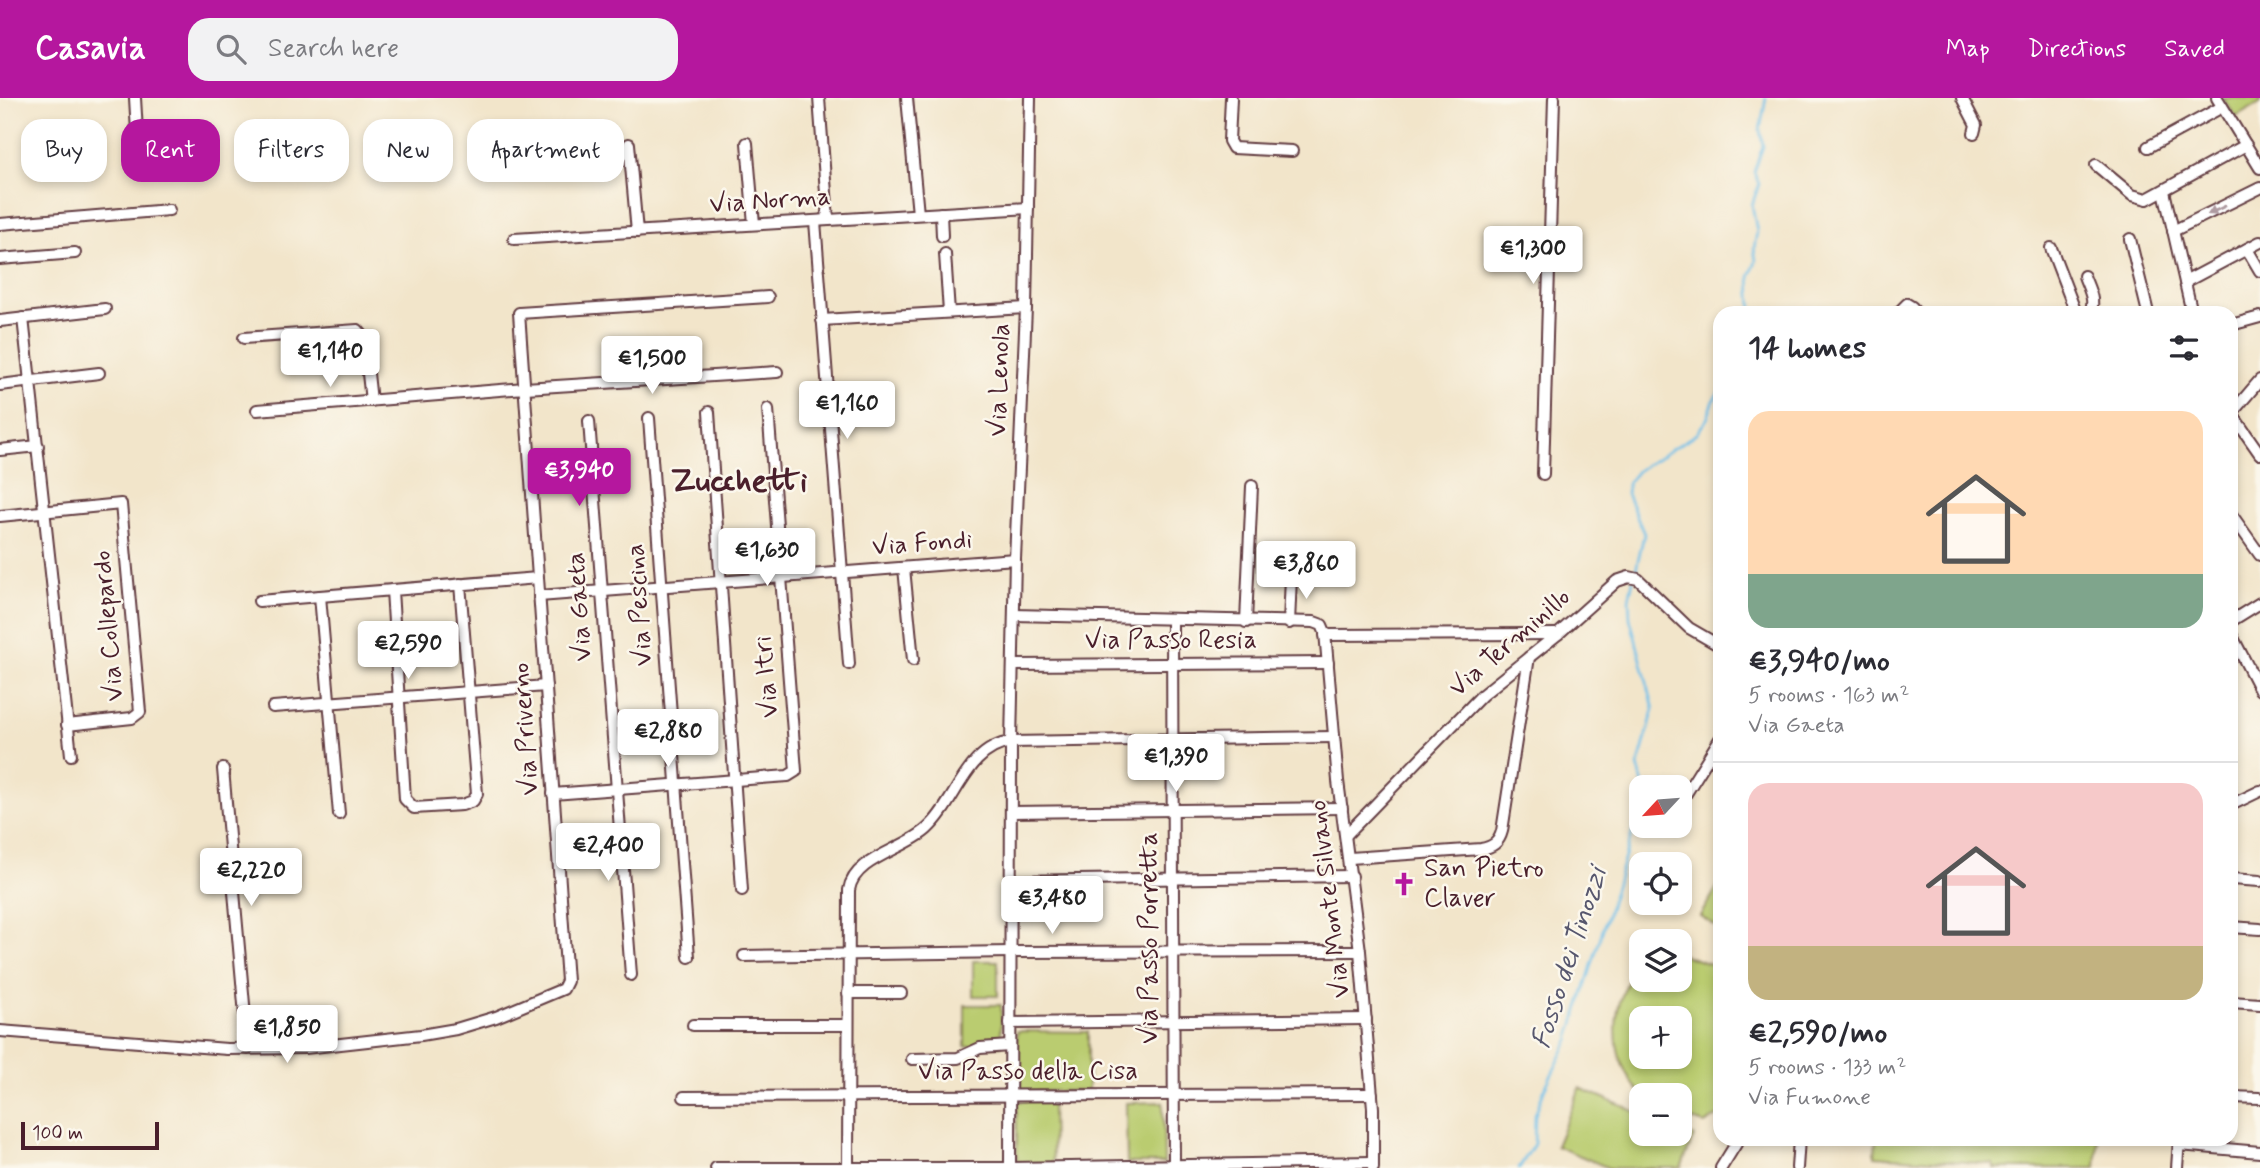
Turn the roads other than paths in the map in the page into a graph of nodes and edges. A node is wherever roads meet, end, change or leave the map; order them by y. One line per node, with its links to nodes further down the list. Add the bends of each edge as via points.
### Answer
1 (135, 98): 9 (street)
2 (820, 98): 25 (street)
3 (907, 98): 23 (street)
4 (1030, 98): 20 (street, Via Lenola)
5 (1231, 98): 15 (street, via 1229,141 1233,148)
6 (1554, 98): 73 (street)
7 (1967, 100): 10 (street, via 1976,125)
8 (2220, 102): 13 (street); 14 (street)
9 (136, 119)
10 (1973, 133)
11 (747, 143): 27 (street)
12 (629, 144): 29 (street)
13 (2246, 145): 17 (street); 19 (street)
14 (2148, 148)
15 (1292, 151)
16 (2096, 165): 19 (street, via 2139,199)
17 (2260, 169)
18 (2260, 188): 28 (street, one-way to 28)
19 (2164, 191): 28 (street)
20 (1028, 208): 22 (street, Via Norma); 47 (street, Via Lenola)
21 (169, 210): 26 (street)
22 (941, 213): 23 (street, Via Norma); 30 (street)
23 (918, 214): 25 (street, Via Norma)
24 (816, 220): 25 (street, Via Norma); 27 (street, Via Norma); 52 (street)
25 (828, 220)
26 (0, 224)
27 (754, 224): 29 (street, Via Norma)
28 (2173, 231): 41 (street)
29 (637, 232): 31 (street, Via Norma)
30 (942, 236)
31 (514, 239)
32 (2130, 239): 45 (street)
33 (2260, 242): 35 (street)
34 (2051, 248): 43 (street)
35 (2246, 249): 39 (street); 41 (street)
36 (75, 253): 38 (street)
37 (945, 254): 49 (street)
38 (0, 258)
39 (2260, 271)
40 (2084, 276): 44 (street)
41 (2185, 282): 46 (street)
42 (768, 297): 61 (street, Via Priverno, via 519,313)
43 (2073, 306)
44 (2092, 306)
45 (2146, 306)
46 (2190, 306)
47 (1026, 308): 49 (street); 79 (street, Via Lenola)
48 (105, 309): 51 (street)
49 (949, 312): 52 (street)
50 (2260, 317): 54 (street)
51 (23, 318): 53 (street); 59 (street)
52 (822, 320): 81 (street)
53 (0, 321)
54 (2238, 323)
55 (244, 338): 62 (street, via 358,330 364,337)
56 (777, 372): 61 (street)
57 (99, 373): 59 (street)
58 (2260, 380): 63 (street)
59 (30, 382): 60 (street); 70 (street)
60 (0, 385)
61 (525, 388): 62 (street); 83 (street, Via Priverno)
62 (372, 401): 64 (street)
63 (2238, 406)
64 (257, 410)
65 (768, 410): 84 (street, Via Itri)
66 (709, 412): 85 (street)
67 (649, 418): 87 (street, Via Pescina)
68 (589, 421): 89 (street, Via Gaeta)
69 (2238, 424): 72 (street)
70 (38, 446): 71 (street); 75 (street)
71 (0, 450)
72 (2260, 454)
73 (1543, 474)
74 (1252, 486): 96 (street)
75 (45, 511): 76 (street); 115 (street); 115 (street, Via Collepardo, via 121,504 141,712 132,718)
76 (0, 516)
77 (2238, 524): 78 (street)
78 (2260, 555)
79 (1015, 559): 80 (street, Via Fondi); 94 (street, Via Lenola)
80 (904, 568): 81 (street, Via Fondi); 104 (street)
81 (842, 573): 84 (street, Via Fondi); 106 (street)
82 (1291, 577): 97 (street)
83 (538, 578): 86 (street); 91 (street, Via Priverno)
84 (782, 578): 85 (street, Via Fondi); 122 (street, Via Itri, via 797,766 788,776)
85 (721, 582): 87 (street, Via Fondi); 122 (street)
86 (460, 584): 88 (street); 111 (street)
87 (662, 587): 89 (street, Via Fondi); 123 (street, Via Pescina)
88 (392, 590): 90 (street); 112 (street)
89 (601, 592): 91 (street, Via Fondi); 125 (street, Via Gaeta)
90 (320, 596): 92 (street); 113 (street)
91 (539, 596): 109 (street, Via Priverno)
92 (259, 601)
93 (2259, 607): 95 (street)
94 (1014, 615): 96 (street); 107 (street, Via Lenola)
95 (2238, 618)
96 (1246, 622): 97 (street)
97 (1289, 623): 99 (street, via 1314,622)
98 (1172, 624): 108 (street, Via Passo Porretta)
99 (1324, 630): 100 (street); 105 (street, Via Monte Silvano)
100 (1558, 634): 101 (street, Via Terminillo, via 1610,586 1634,578 1689,628); 103 (street, Via Terminillo)
101 (1713, 642)
102 (2238, 648): 110 (street)
103 (1529, 657): 133 (street, Via Terminillo, via 1482,695); 134 (street, via 1497,842 1481,849)
104 (913, 660)
105 (1328, 663): 108 (street, Via Passo Resia); 116 (street, Via Monte Silvano)
106 (849, 664)
107 (1014, 664): 108 (street, Via Passo Resia); 118 (street, Via Lenola)
108 (1172, 664): 117 (street, Via Passo Porretta)
109 (545, 686): 111 (street); 127 (street, Via Priverno)
110 (2260, 690)
111 (468, 692): 112 (street); 112 (street, via 477,796 458,805 414,808 406,802)
112 (399, 697): 113 (street)
113 (329, 703): 114 (street); 132 (street)
114 (273, 707)
115 (67, 725): 120 (street)
116 (1334, 737): 117 (street); 129 (street, Via Monte Silvano)
117 (1172, 740): 118 (street); 130 (street, Via Passo Porretta)
118 (1011, 742): 131 (street, Via Lenola); 146 (street, via 978,758 926,831 855,873 849,890)
119 (1713, 750): 124 (street)
120 (71, 755)
121 (223, 769): 161 (street)
122 (735, 780): 123 (street); 140 (street)
123 (677, 784): 125 (street); 148 (street, Via Pescina)
124 (1692, 784)
125 (617, 789): 127 (street); 149 (street, Via Gaeta)
126 (2260, 791): 128 (street)
127 (553, 794): 161 (street, Via Priverno, via 567,981 561,991 490,1019 441,1032 316,1047)
128 (2238, 802)
129 (1342, 808): 130 (street); 133 (street, Via Monte Silvano)
130 (1173, 810): 131 (street); 136 (street, Via Passo Porretta)
131 (1011, 812): 138 (street, Via Lenola)
132 (339, 814)
133 (1346, 835): 134 (street, Via Monte Silvano)
134 (1350, 858): 135 (street, Via Monte Silvano)
135 (1352, 876): 136 (street); 143 (street, Via Monte Silvano)
136 (1173, 878): 138 (street); 145 (street, Via Passo Porretta)
137 (2238, 879): 139 (street)
138 (1011, 881): 144 (street, Via Lenola)
139 (2260, 881)
140 (742, 890)
141 (2238, 927): 142 (street)
142 (2260, 929)
143 (1360, 951): 145 (street); 154 (street, Via Monte Silvano)
144 (1011, 952): 145 (street); 146 (street); 156 (street, Via Lenola)
145 (1173, 953): 155 (street, Via Passo Porretta)
146 (848, 954): 147 (street); 150 (street)
147 (744, 956)
148 (690, 957)
149 (631, 975)
150 (848, 993): 151 (street); 158 (street)
151 (901, 993)
152 (2238, 1002): 153 (street)
153 (2260, 1004)
154 (1366, 1019): 155 (street); 164 (street, Via Monte Silvano)
155 (1173, 1021): 156 (street); 165 (street, Via Passo Porretta)
156 (1010, 1023): 160 (street, Via Lenola)
157 (693, 1025): 158 (street)
158 (848, 1025): 163 (street)
159 (0, 1031): 161 (street, Via Priverno)
160 (1010, 1046): 162 (street, via 980,1048 956,1058); 166 (street, Via Lenola)
161 (248, 1049)
162 (912, 1059)
163 (848, 1094): 166 (street, Via Passo della Cisa); 167 (street, Via Passo della Cisa); 178 (street)
164 (1372, 1094): 165 (street, Via Passo della Cisa); 175 (street, Via Monte Silvano)
165 (1173, 1095): 166 (street, Via Passo della Cisa); 176 (street, Via Passo Porretta)
166 (1009, 1096): 179 (street, Via Lenola)
167 (684, 1097)
168 (2238, 1097): 169 (street)
169 (2260, 1098)
170 (1735, 1146): 180 (street)
171 (1799, 1146): 181 (street)
172 (2179, 1146): 182 (street)
173 (2211, 1146): 174 (street)
174 (2260, 1152)
175 (1373, 1165): 176 (street)
176 (1174, 1167): 179 (street)
177 (716, 1168): 178 (street)
178 (848, 1168): 179 (street)
179 (1010, 1168)
180 (1721, 1168)
181 (1797, 1168)
182 (2177, 1168)

